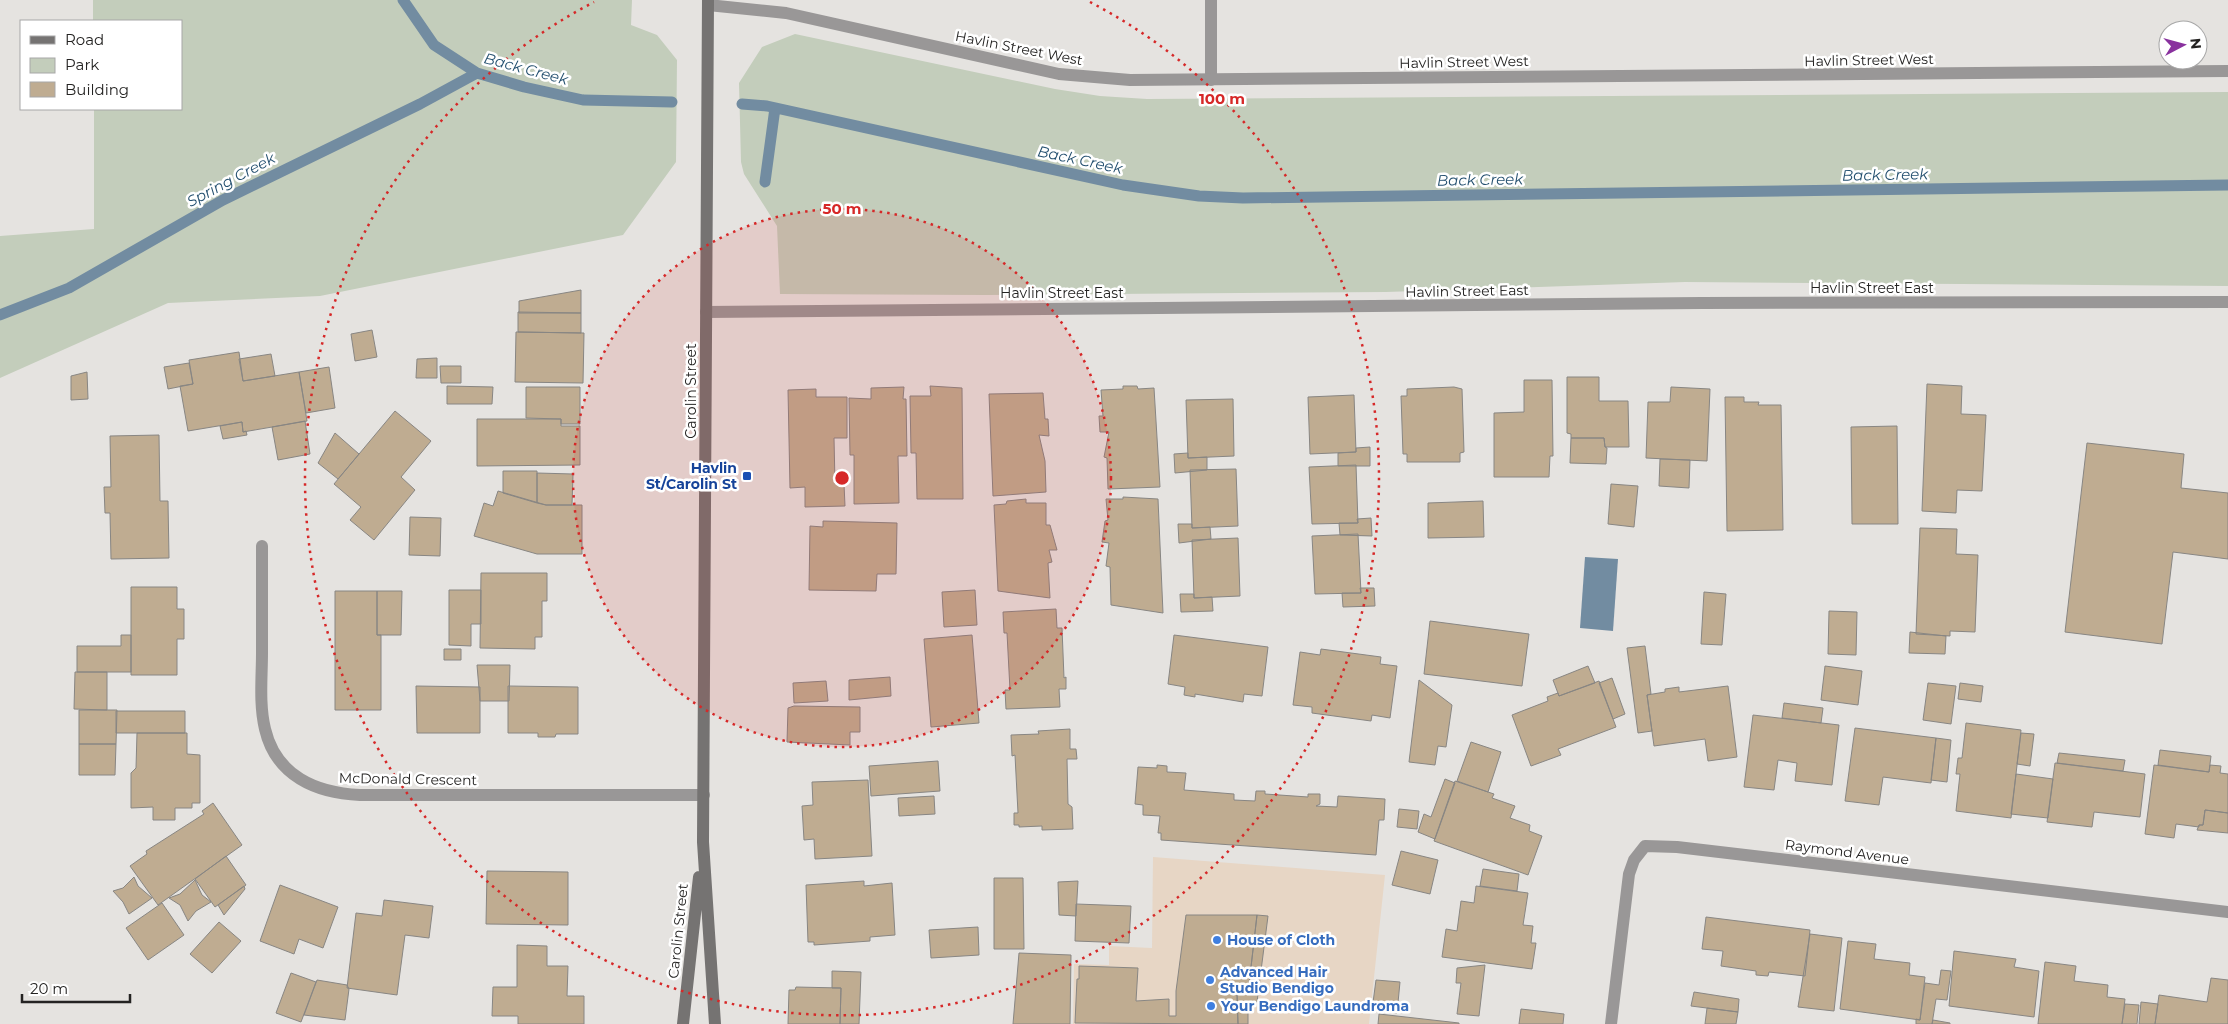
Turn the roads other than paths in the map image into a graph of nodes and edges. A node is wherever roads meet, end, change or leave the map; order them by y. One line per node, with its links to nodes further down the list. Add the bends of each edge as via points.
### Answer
1 (1211, 0): 4 (street)
2 (708, 3): 4 (street, Havlin Street West, via 786,13 1059,74 1130,80); 6 (street, Carolin Street)
3 (2228, 71): 4 (street, Havlin Street West)
4 (1210, 80)
5 (2228, 302): 6 (street, Havlin Street East, via 1702,302)
6 (706, 312): 8 (street, Carolin Street)
7 (262, 546): 8 (street, McDonald Crescent, via 262,702 265,729 280,760 290,772 313,787 360,795)
8 (704, 795): 9 (street, Carolin Street)
9 (703, 842): 11 (street, Carolin Street); 12 (street, Carolin Street)
10 (2228, 912): 13 (street, Raymond Avenue, via 1677,847 1645,846 1634,860 1629,874)
11 (682, 1024)
12 (714, 1024)
13 (1611, 1024)

